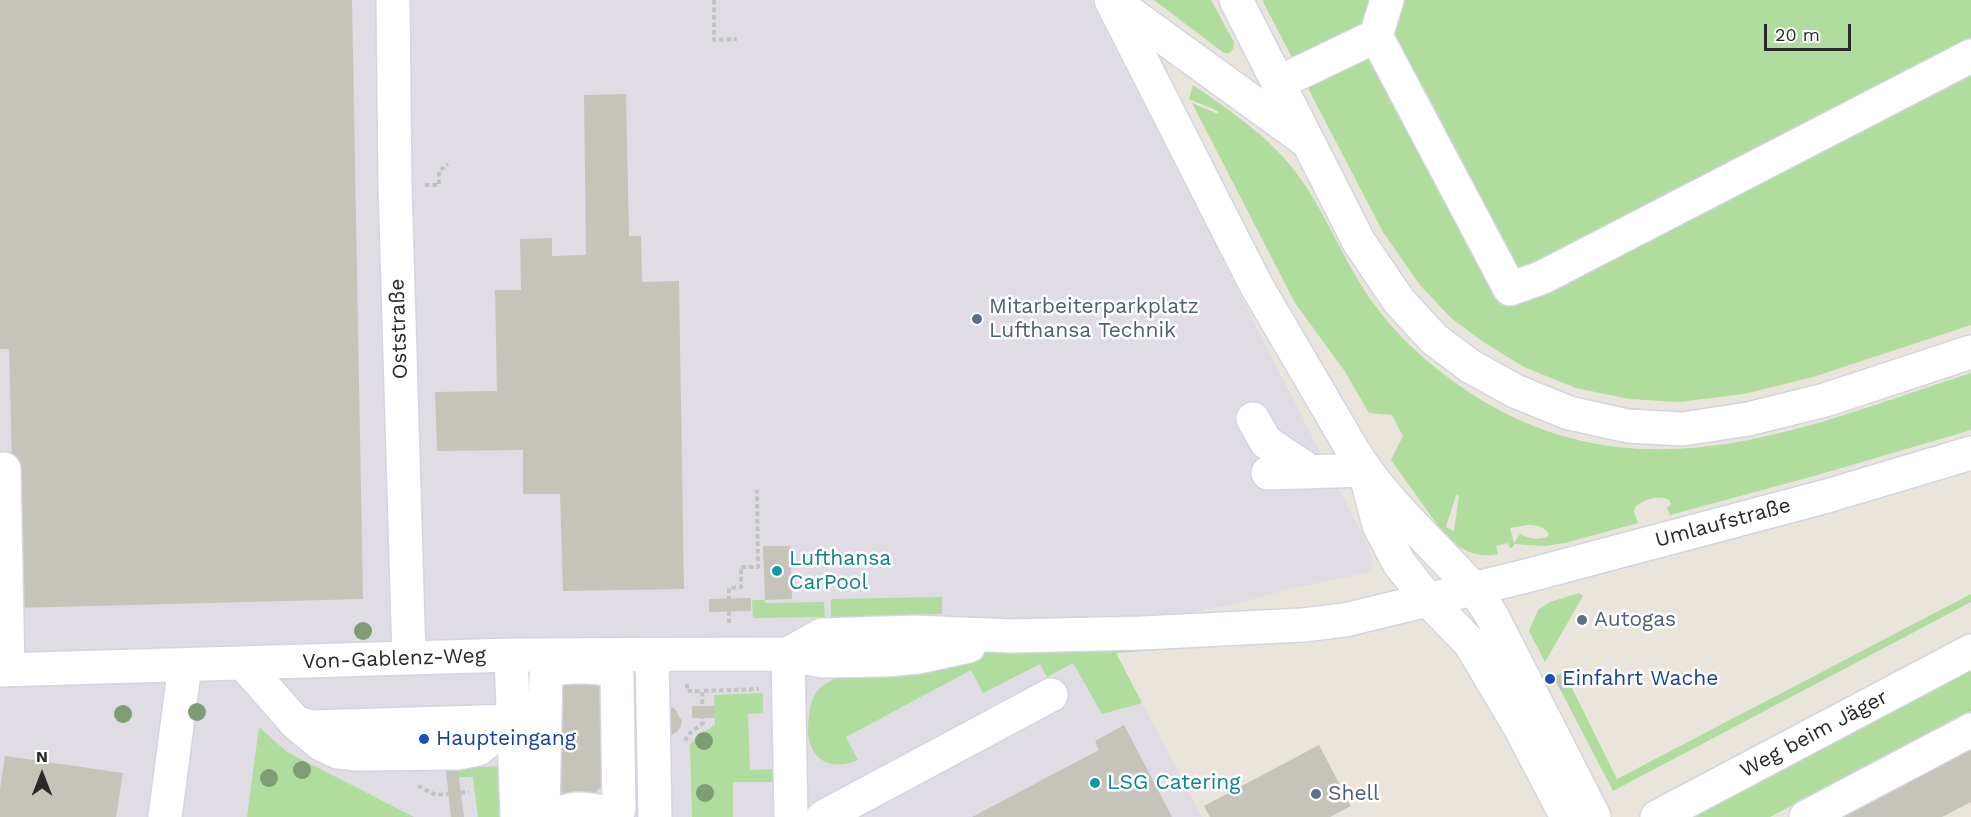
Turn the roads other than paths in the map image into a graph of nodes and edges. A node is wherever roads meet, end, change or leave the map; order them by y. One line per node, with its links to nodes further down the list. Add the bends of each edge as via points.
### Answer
1 (393, 0): 22 (street, Oststraße)
2 (1111, 0): 9 (street); 14 (street, via 1256,285)
3 (1236, 0): 8 (street)
4 (1388, 0): 5 (street)
5 (1376, 36): 7 (street, via 1510,289 1543,277); 8 (street)
6 (1971, 56): 7 (street)
7 (1956, 77)
8 (1278, 83): 9 (street)
9 (1308, 142): 10 (street, via 1359,242 1399,301 1434,339 1470,366 1515,391 1569,413 1628,426 1683,429 1738,421 1824,400)
10 (1971, 352)
11 (1253, 419): 15 (street, via 1266,442)
12 (1971, 453): 17 (street, Umlaufstraße, via 1827,496)
13 (4, 469): 26 (street)
14 (1365, 470): 15 (street); 17 (street); 18 (street, via 1379,525 1399,562)
15 (1311, 472): 16 (street)
16 (1268, 473)
17 (1474, 589): 18 (street, Umlaufstraße); 37 (street, via 1493,618)
18 (1428, 600): 20 (street, Von-Gablenz-Weg, via 1345,620 1303,625 1012,636 918,657 886,660 822,661); 36 (street, via 1470,643 1521,729)
19 (1971, 651): 38 (street, Weg beim Jäger)
20 (788, 654): 21 (street, Von-Gablenz-Weg); 34 (street)
21 (636, 655): 23 (street, Von-Gablenz-Weg); 30 (street, via 639,804)
22 (409, 657): 23 (street, Von-Gablenz-Weg); 24 (street, Von-Gablenz-Weg)
23 (530, 659): 23 (street, via 615,672 619,809 615,813 573,809 549,814 543,809 546,674); 28 (street); 33 (street)
24 (244, 664): 25 (street, Von-Gablenz-Weg); 28 (street, via 296,723 321,744 338,752 458,753 478,749)
25 (185, 665): 26 (street, Von-Gablenz-Weg); 31 (street)
26 (4, 670)
27 (1052, 695): 35 (street)
28 (514, 721): 32 (street)
29 (1971, 730): 39 (street)
30 (644, 814)
31 (165, 817)
32 (517, 817)
33 (535, 817)
34 (791, 817)
35 (823, 817)
36 (1566, 817)
37 (1594, 817)
38 (1657, 817)
39 (1806, 817)

